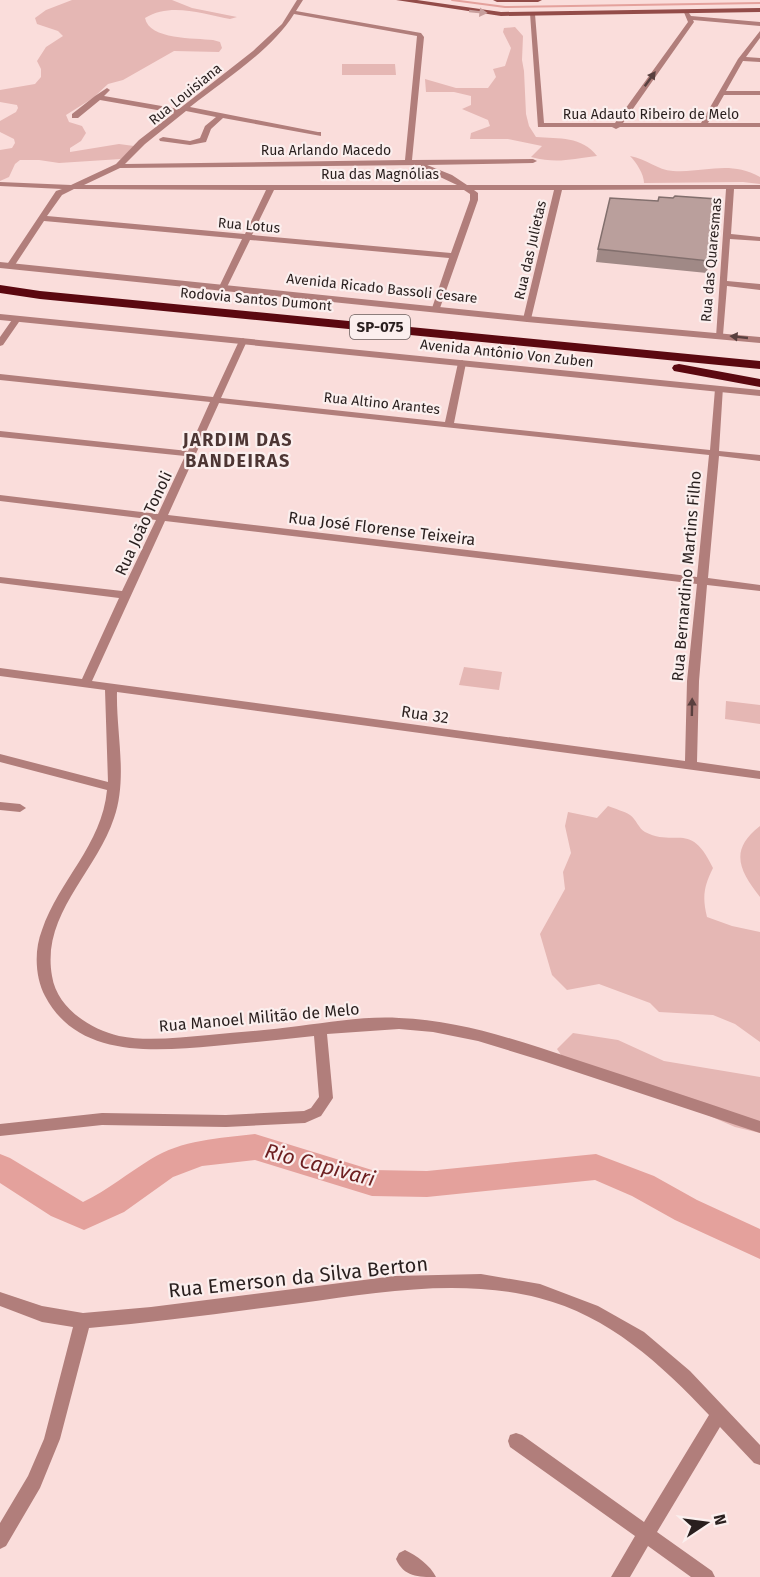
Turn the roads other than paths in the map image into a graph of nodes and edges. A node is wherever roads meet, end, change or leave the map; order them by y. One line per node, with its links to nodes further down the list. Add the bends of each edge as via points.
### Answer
1 (300, 0): 6 (street, Rua Louisiana)
2 (400, 0): 7 (main road, one-way to 7, via 483,12)
3 (497, 0): 4 (main road)
4 (538, 0)
5 (760, 10): 8 (main road)
6 (294, 12): 17 (street, Rua Louisiana, via 255,52); 26 (street, via 419,34)
7 (532, 14): 8 (main road); 22 (street, Rua Adauto Ribeiro de Melo, via 542,125)
8 (687, 14): 9 (street); 22 (street, one-way to 8, via 691,22)
9 (760, 24)
10 (760, 33): 11 (street)
11 (741, 59): 12 (street); 14 (street)
12 (760, 60)
13 (107, 90): 16 (street)
14 (721, 93): 15 (street); 21 (street)
15 (760, 93)
16 (98, 98): 17 (street); 19 (street)
17 (185, 110): 18 (street); 29 (street, Rua Louisiana, via 142,142)
18 (222, 115): 23 (street); 24 (street, via 197,143)
19 (75, 116)
20 (760, 125): 21 (street, Rua Adauto Ribeiro de Melo)
21 (703, 126): 22 (street, Rua Adauto Ribeiro de Melo)
22 (616, 127)
23 (318, 134)
24 (163, 139)
25 (533, 161): 28 (street, Rua Arlando Macedo)
26 (408, 163): 27 (street, Rua Arlando Macedo); 29 (street, Rua Arlando Macedo)
27 (418, 163): 28 (street, Rua Arlando Macedo); 30 (street)
28 (444, 163): 30 (street)
29 (119, 166): 33 (street, Rua Louisiana)
30 (449, 177): 32 (street)
31 (0, 184): 33 (street, Rua das Magnólias)
32 (466, 186): 34 (street, Rua das Magnólias); 35 (street, Rua das Magnólias); 42 (street, via 474,193 474,200)
33 (69, 187): 35 (street, Rua das Magnólias); 38 (street, via 59,193)
34 (559, 187): 36 (street, Rua das Magnólias); 52 (street, Rua das Julietas)
35 (271, 188): 40 (street)
36 (730, 188): 37 (street, Rua das Magnólias); 39 (street, Rua das Quaresmas)
37 (760, 189)
38 (42, 218): 40 (street, Rua Lotus); 43 (street)
39 (726, 236): 41 (street); 44 (street, Rua das Quaresmas)
40 (247, 238): 42 (street, Rua Lotus); 46 (street)
41 (760, 239)
42 (453, 256): 49 (street)
43 (5, 266): 46 (street, Avenida Ricado Bassoli Cesare)
44 (724, 283): 45 (street); 53 (street, Rua das Quaresmas)
45 (760, 286)
46 (224, 287): 49 (street, Avenida Ricado Bassoli Cesare)
47 (0, 289): 59 (highway, Rodovia Santos Dumont / SP-075)
48 (0, 298): 57 (highway, Rodovia Santos Dumont / SP-075)
49 (436, 308): 52 (street, Avenida Ricado Bassoli Cesare)
50 (0, 317): 51 (street, Avenida Antônio Von Zuben)
51 (17, 319): 55 (street, Avenida Antônio Von Zuben); 56 (street)
52 (527, 319): 53 (street, Avenida Ricado Bassoli Cesare)
53 (718, 335): 54 (street, Avenida Ricado Bassoli Cesare, one-way to 53)
54 (760, 340)
55 (243, 341): 58 (street, Avenida Antônio Von Zuben); 65 (street, Rua João Tonoli)
56 (0, 343)
57 (627, 359): 60 (highway, Rodovia Santos Dumont / SP-075); 62 (highway)
58 (462, 363): 63 (street, Avenida Antônio Von Zuben); 66 (street)
59 (760, 365)
60 (760, 373)
61 (0, 377): 65 (street, Rua Altino Arantes)
62 (760, 382)
63 (720, 389): 64 (street, Avenida Antônio Von Zuben); 68 (street, Rua Bernardino Martins Filho)
64 (760, 393)
65 (216, 398): 66 (street, Rua Altino Arantes); 69 (street, Rua João Tonoli)
66 (449, 424): 68 (street, Rua Altino Arantes)
67 (0, 434): 69 (street)
68 (714, 453): 70 (street, Rua Altino Arantes); 74 (street, Rua Bernardino Martins Filho)
69 (190, 454): 72 (street, Rua João Tonoli)
70 (760, 458)
71 (0, 498): 72 (street, Rua José Florense Teixeira)
72 (162, 517): 74 (street, Rua José Florense Teixeira); 76 (street, Rua João Tonoli)
73 (0, 580): 76 (street)
74 (702, 581): 75 (street, Rua José Florense Teixeira); 81 (street, Rua Bernardino Martins Filho, one-way to 74, via 693,681)
75 (760, 588)
76 (126, 595): 78 (street, Rua João Tonoli)
77 (0, 672): 78 (street, Rua 32)
78 (85, 684): 79 (street, Rua 32)
79 (111, 688): 81 (street, Rua 32); 83 (street, Rua Manoel Militão de Melo)
80 (0, 758): 83 (street)
81 (691, 766): 82 (street, Rua 32)
82 (760, 775)
83 (115, 788): 86 (street, Rua Manoel Militão de Melo, via 98,841 48,926 44,967 52,998 77,1024 122,1042 167,1045)
84 (0, 806): 85 (street)
85 (20, 808)
86 (320, 1029): 87 (street, Rua Manoel Militão de Melo, via 410,1024 464,1032); 88 (street, via 326,1098 322,1106 305,1117 90,1120)
87 (760, 1127)
88 (0, 1130)
89 (0, 1299): 90 (street, Rua Emerson da Silva Berton, via 42,1314)
90 (84, 1321): 91 (street, Rua Emerson da Silva Berton, via 395,1283 481,1281 540,1292 592,1311 638,1337); 95 (street, via 52,1439 34,1482)
91 (719, 1413): 93 (street, Rua Emerson da Silva Berton); 94 (street)
92 (516, 1441): 94 (street)
93 (760, 1457)
94 (646, 1533): 98 (street); 99 (street)
95 (0, 1540)
96 (405, 1559): 97 (street)
97 (427, 1577)
98 (620, 1577)
99 (706, 1577)

